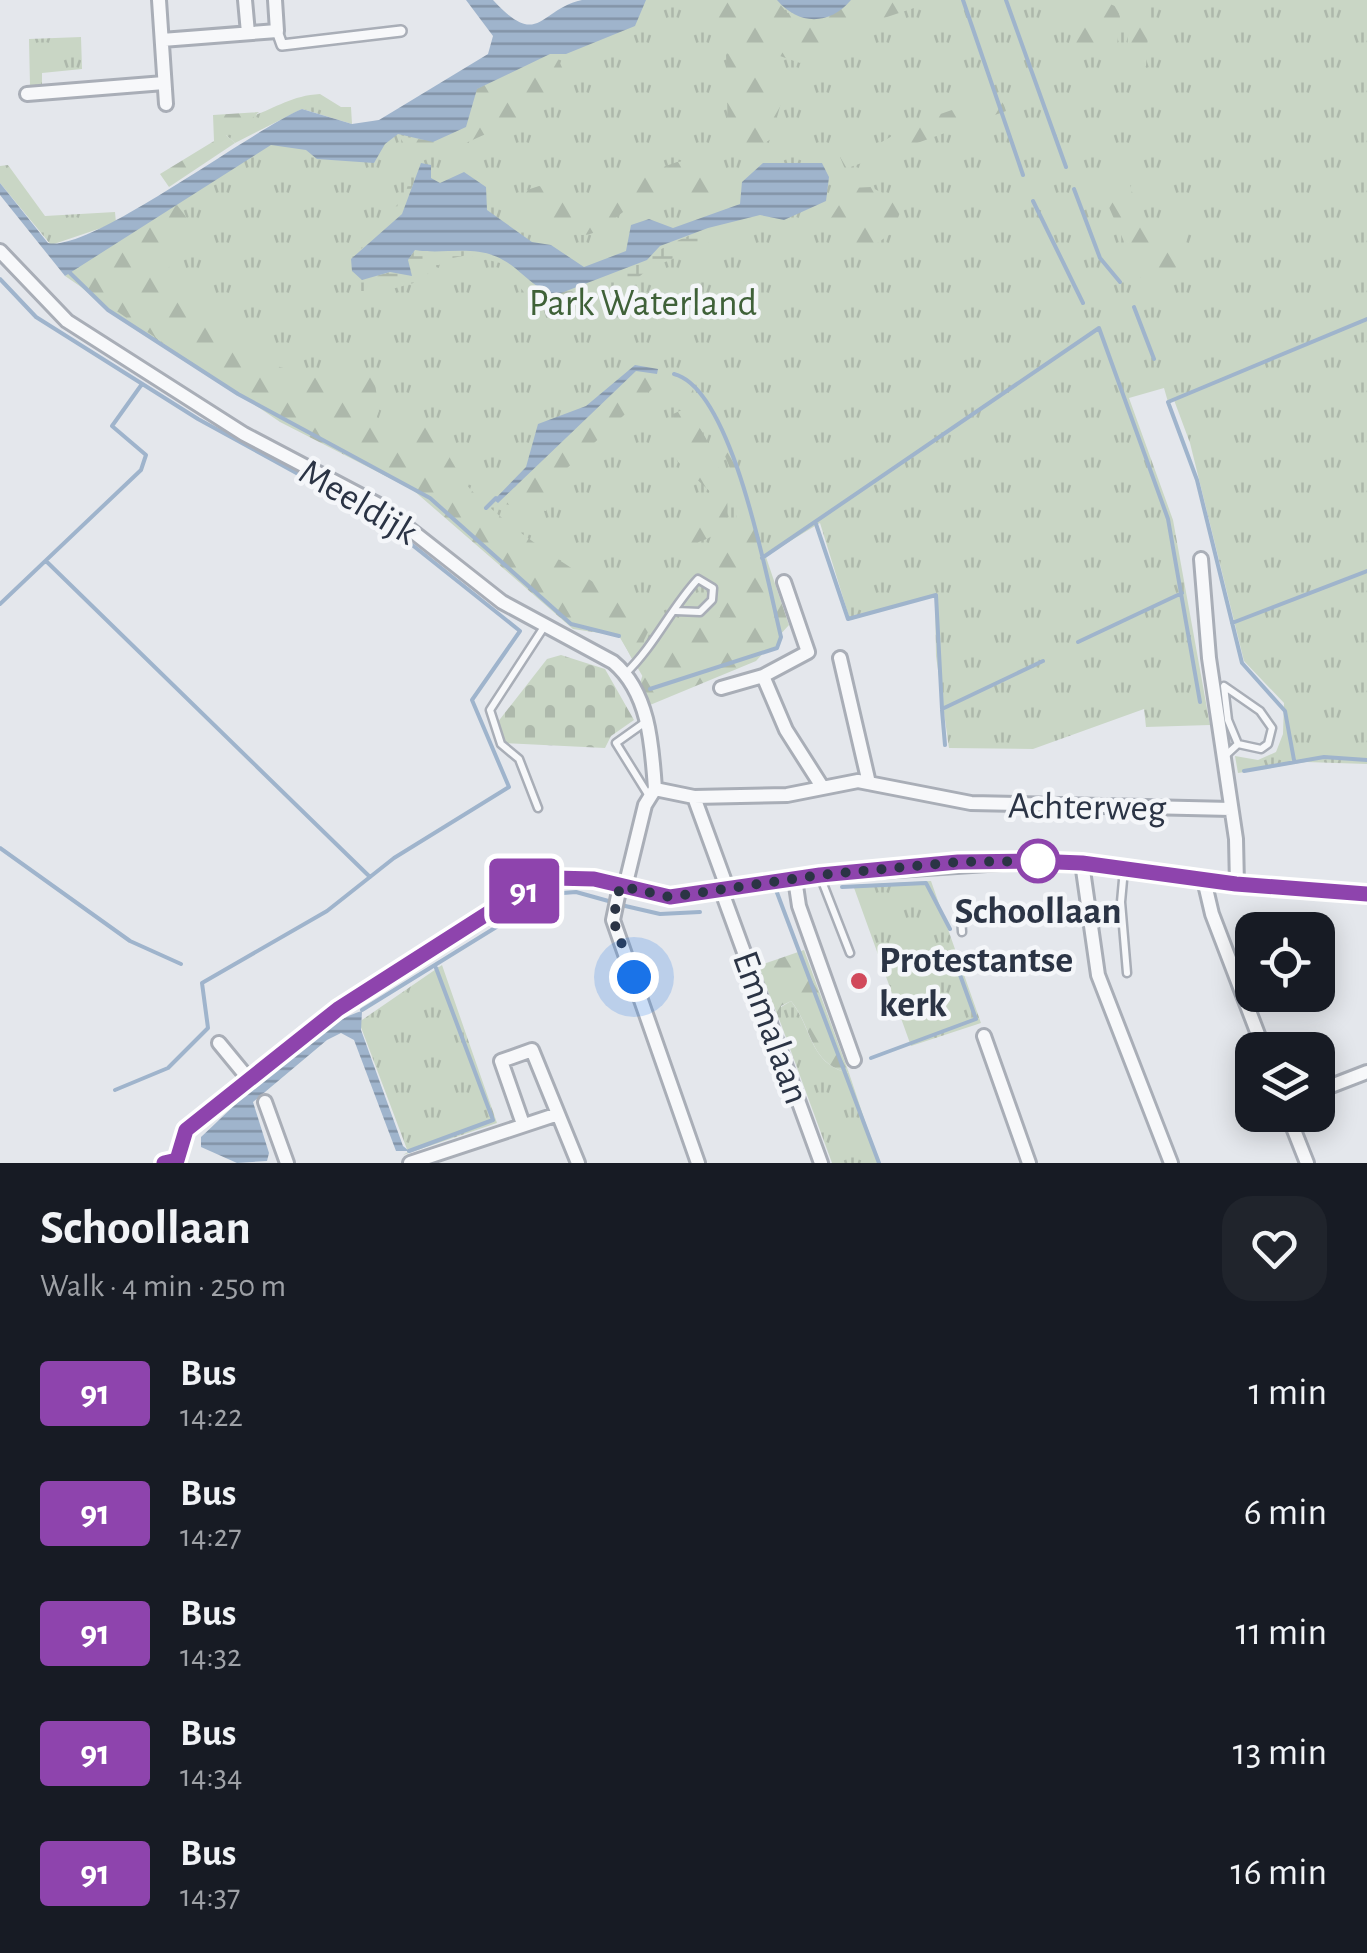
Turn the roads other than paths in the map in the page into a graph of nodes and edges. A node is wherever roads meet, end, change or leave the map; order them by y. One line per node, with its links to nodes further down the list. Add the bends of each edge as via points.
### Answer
1 (159, 0): 7 (street)
2 (245, 0): 6 (street)
3 (274, 0): 4 (street)
4 (277, 30): 5 (street, via 282,45); 6 (street)
5 (401, 30)
6 (248, 33): 7 (street)
7 (162, 40): 8 (street)
8 (164, 82): 9 (street); 10 (street)
9 (27, 94)
10 (166, 104)
11 (0, 251): 15 (street, Meeldijk, via 67,321 244,434 379,505 467,577)
12 (1201, 559): 22 (street)
13 (784, 582): 18 (street, via 808,652)
14 (676, 611): 14 (lane, via 698,580 713,588 700,612); 17 (lane)
15 (544, 627): 17 (street, Meeldijk); 27 (lane, via 490,710 501,744 519,759)
16 (840, 658): 23 (street)
17 (626, 673): 20 (street)
18 (763, 676): 19 (street); 24 (street, via 786,730)
19 (720, 688)
20 (646, 723): 25 (street); 25 (lane, via 616,743)
21 (1238, 744): 21 (lane, via 1228,720 1224,686 1271,721 1268,744); 22 (lane)
22 (1222, 758): 28 (street)
23 (869, 783): 24 (street, Achterweg); 28 (street, Achterweg, via 971,803)
24 (821, 785): 26 (street, Achterweg, via 787,795)
25 (652, 792): 26 (street, Achterweg); 37 (street)
26 (694, 796): 35 (street, Emmalaan)
27 (538, 808)
28 (1231, 809): 34 (street)
29 (1082, 863): 30 (street); 31 (street, via 958,862); 60 (street, via 1098,975)
30 (1124, 869): 33 (street); 41 (lane)
31 (820, 875): 32 (street); 40 (lane)
32 (794, 879): 35 (street); 45 (street)
33 (1204, 880): 34 (street); 42 (street)
34 (1236, 884): 36 (street)
35 (725, 891): 37 (street); 58 (street, Emmalaan)
36 (1367, 894)
37 (619, 895): 47 (street, via 570,876 536,884 338,1009); 57 (street)
38 (960, 902): 39 (lane)
39 (962, 932)
40 (850, 953)
41 (1127, 973)
42 (1257, 1032)
43 (984, 1036): 59 (street)
44 (220, 1043): 47 (street)
45 (854, 1060)
46 (1367, 1072): 48 (street)
47 (246, 1078): 53 (street, via 186,1130)
48 (1335, 1084)
49 (265, 1102): 54 (street)
50 (555, 1115): 51 (street); 51 (street, via 532,1050 500,1061); 56 (street)
51 (523, 1124): 55 (street)
52 (1295, 1132): 61 (street)
53 (176, 1162)
54 (287, 1163)
55 (410, 1163)
56 (578, 1163)
57 (698, 1163)
58 (821, 1163)
59 (1029, 1163)
60 (1171, 1163)
61 (1307, 1163)

